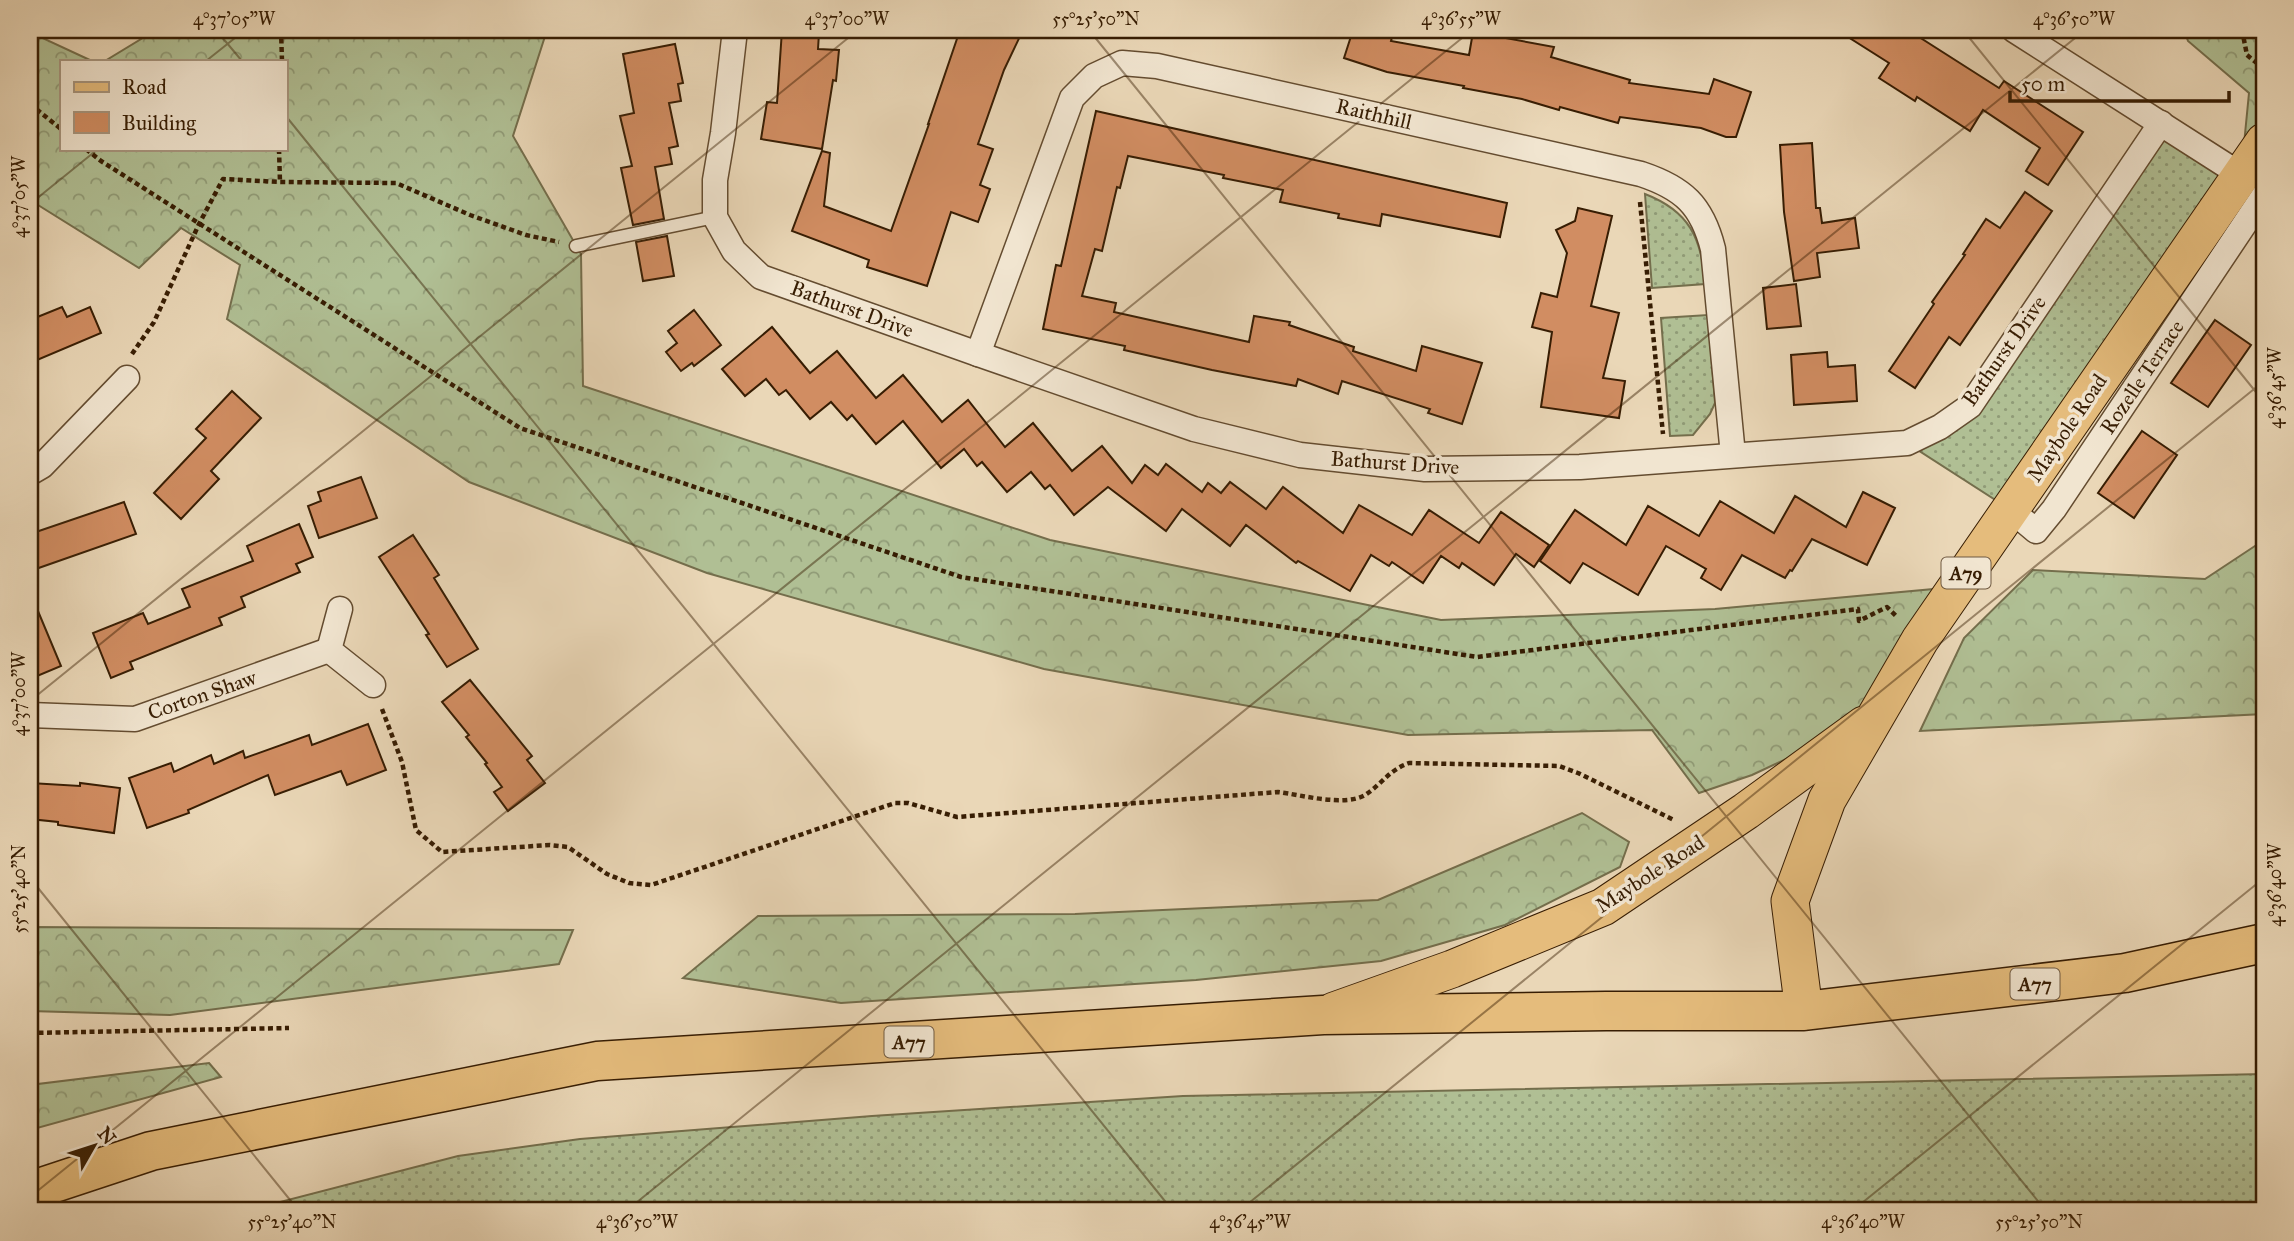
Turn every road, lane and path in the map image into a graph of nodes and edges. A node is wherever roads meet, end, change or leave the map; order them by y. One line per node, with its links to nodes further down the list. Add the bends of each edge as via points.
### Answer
1 (281, 30): 5 (path)
2 (735, 30): 16 (street, Bathurst Drive, via 715,180)
3 (2014, 30): 8 (street)
4 (2242, 30): 6 (path, via 2247,55)
5 (282, 60)
6 (2264, 69)
7 (30, 104): 9 (path)
8 (2161, 123): 14 (street); 22 (street, Bathurst Drive, via 1970,406 1907,443)
9 (60, 128)
10 (2264, 142): 14 (main road, Maybole Road / A79)
11 (87, 150): 17 (path)
12 (279, 150): 13 (path)
13 (281, 182): 17 (path, via 223,179); 18 (path, via 396,183 526,235)
14 (2253, 185): 25 (main road, Maybole Road / A79)
15 (1639, 191): 21 (path)
16 (715, 217): 18 (lane); 19 (street, Bathurst Drive, via 734,251 761,276)
17 (199, 224): 20 (path, via 154,322 128,359); 25 (path, via 520,428 961,577 1478,657 1858,609 1859,621 1887,607)
18 (576, 246)
19 (978, 354): 22 (street, Bathurst Drive, via 1194,429 1300,455 1424,469 1580,467); 22 (street, Raithhill, via 1072,99 1094,76 1122,63 1157,66 1641,174 1674,186 1698,211 1713,249)
20 (127, 378): 23 (street)
21 (1664, 444)
22 (1733, 456)
23 (30, 473)
24 (340, 609): 26 (street)
25 (1920, 640): 29 (main road, Maybole Road / A79)
26 (328, 650): 27 (street); 28 (street, Corton Shaw, via 135,719)
27 (373, 685): 30 (path, via 402,762 416,830 442,852 568,847 629,883 651,885 895,803 957,817 1278,792 1354,800 1395,768 1409,763 1559,766)
28 (30, 715)
29 (1875, 717): 30 (main road, Maybole Road / A79); 32 (main road, Maybole Road / A79, via 1827,800 1790,901)
30 (1710, 835): 33 (main road, Maybole Road / A79, via 1603,907 1452,969)
31 (2264, 943): 32 (highway, A77, via 2125,973)
32 (1804, 1012): 33 (highway, A77)
33 (1323, 1015): 36 (highway, A77, via 597,1061 151,1151)
34 (289, 1028): 35 (path)
35 (30, 1033)
36 (30, 1191)

